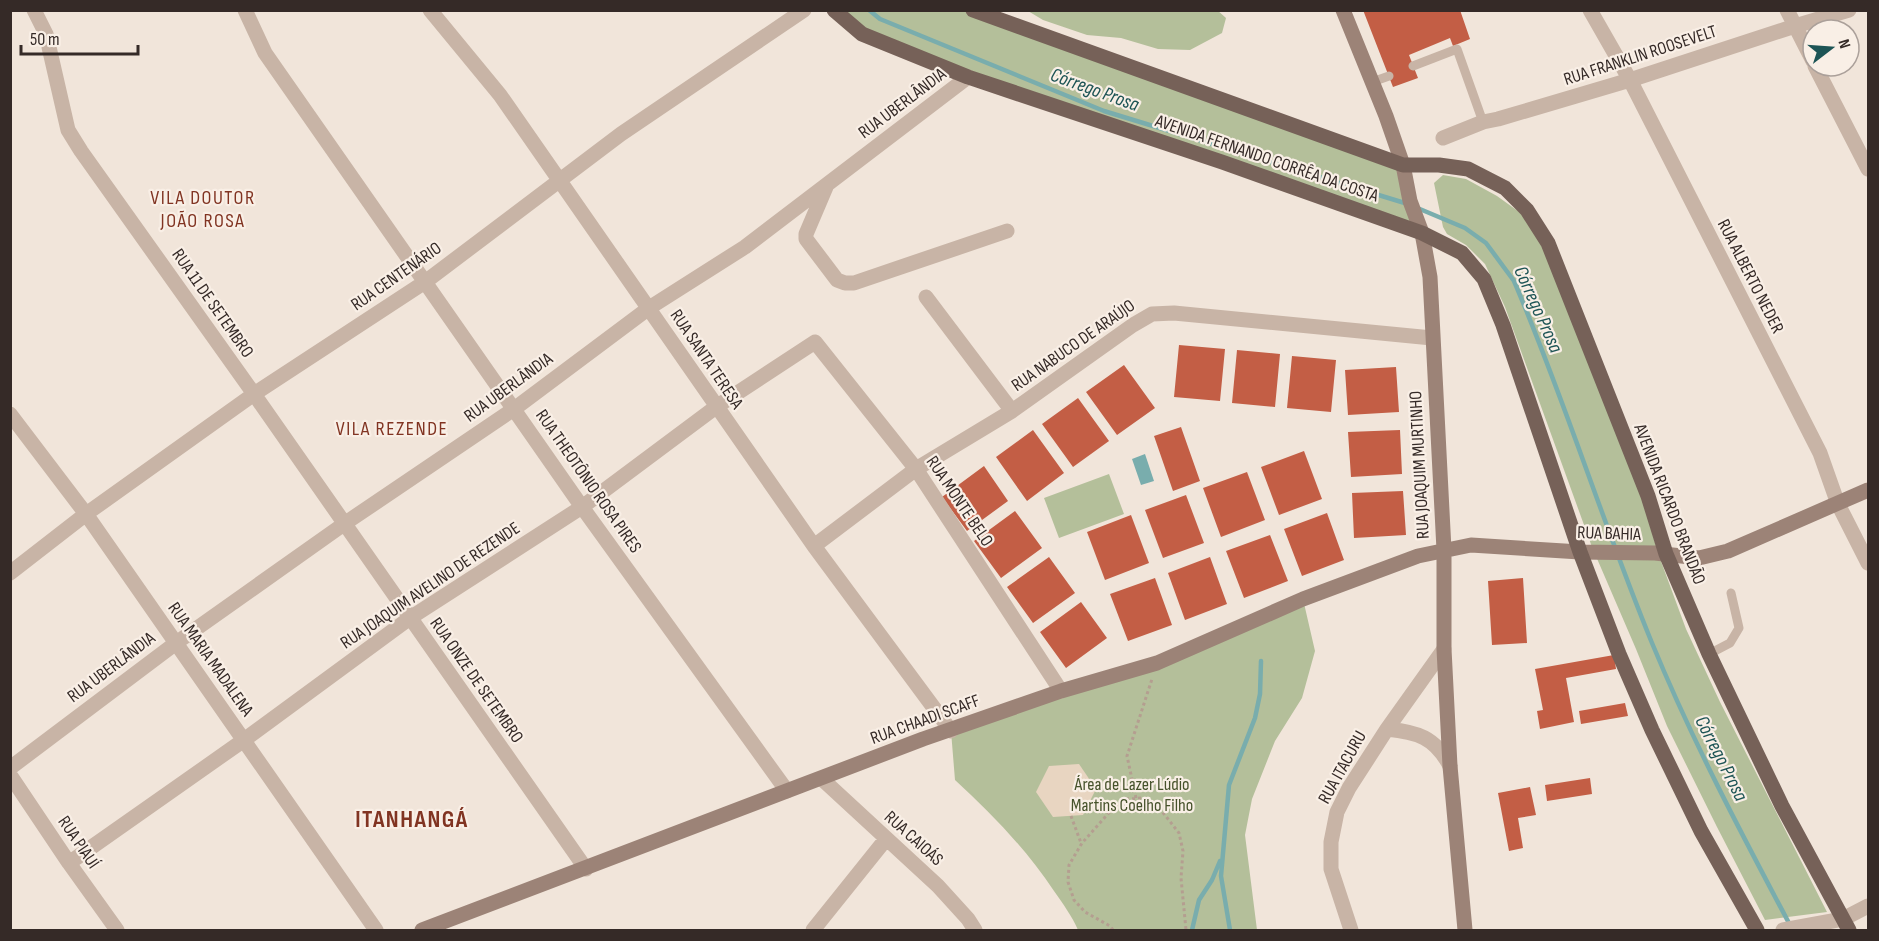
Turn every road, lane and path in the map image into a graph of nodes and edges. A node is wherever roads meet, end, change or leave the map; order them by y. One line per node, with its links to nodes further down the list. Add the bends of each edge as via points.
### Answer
1 (34, 10): 32 (street, RUA 11 DE SETEMBRO, via 46,34 68,130)
2 (245, 10): 27 (street, RUA THEOTÔNIO ROSA PIRES, via 265,52)
3 (430, 10): 23 (street, RUA SANTA TERESA, via 500,95)
4 (804, 10): 23 (street, RUA CENTENÁRIO, via 621,134)
5 (834, 10): 15 (main road, AVENIDA FERNANDO CORRÊA DA COSTA, via 862,34)
6 (973, 10): 21 (main road)
7 (1343, 10): 18 (street, RUA JOAQUIM MURTINHO)
8 (1590, 10): 17 (street, RUA ALBERTO NEDER)
9 (1787, 10): 11 (street)
10 (1849, 10): 11 (street, RUA FRANKLIN ROOSEVELT)
11 (1795, 26): 12 (street); 17 (street, RUA FRANKLIN ROOSEVELT)
12 (1801, 38)
13 (1413, 66): 19 (lane, via 1458,49)
14 (1389, 76): 18 (lane)
15 (968, 77): 24 (street, RUA UBERLÂNDIA); 26 (main road, AVENIDA FERNANDO CORRÊA DA COSTA)
16 (1821, 78): 22 (street)
17 (1630, 81): 19 (street, RUA FRANKLIN ROOSEVELT); 39 (street, RUA ALBERTO NEDER, via 1820,453)
18 (1372, 82): 21 (street, RUA JOAQUIM MURTINHO)
19 (1483, 122): 20 (street, RUA FRANKLIN ROOSEVELT)
20 (1443, 138)
21 (1404, 169): 26 (street, RUA JOAQUIM MURTINHO); 46 (main road, AVENIDA RICARDO BRANDÃO, via 1439,165 1468,169 1505,189 1527,210 1548,243 1648,496)
22 (1869, 169)
23 (560, 181): 27 (street, RUA CENTENÁRIO); 29 (street, RUA SANTA TERESA)
24 (828, 184): 25 (street, via 806,239 844,284); 29 (street, RUA UBERLÂNDIA, via 745,247)
25 (1007, 231)
26 (1422, 233): 30 (street, RUA JOAQUIM MURTINHO, via 1430,277); 45 (main road, via 1461,253 1484,279)
27 (425, 282): 32 (street, RUA CENTENÁRIO); 34 (street, RUA THEOTÔNIO ROSA PIRES)
28 (926, 297): 35 (street)
29 (649, 308): 33 (street, RUA SANTA TERESA); 34 (street, RUA UBERLÂNDIA)
30 (1432, 338): 35 (street, RUA NABUCO DE ARAÚJO, via 1152,314); 44 (street, RUA JOAQUIM MURTINHO)
31 (815, 342): 33 (street, RUA JOAQUIM AVELINO DE REZENDE); 37 (street, RUA MONTE BELO)
32 (254, 394): 41 (street, RUA CENTENÁRIO); 42 (street, RUA ONZE DE SETEMBRO)
33 (716, 407): 40 (street, RUA JOAQUIM AVELINO DE REZENDE); 43 (street, RUA SANTA TERESA)
34 (514, 409): 40 (street, RUA THEOTÔNIO ROSA PIRES); 42 (street, RUA UBERLÂNDIA)
35 (1012, 411): 37 (street, RUA NABUCO DE ARAÚJO)
36 (10, 414): 41 (street, RUA MARIA MADALENA)
37 (916, 469): 43 (street, RUA NABUCO DE ARAÚJO); 55 (street, RUA MONTE BELO)
38 (1869, 490): 39 (street, RUA BAHIA)
39 (1838, 504): 46 (street, RUA BAHIA, via 1728,551 1699,558); 47 (street, RUA ALBERTO NEDER)
40 (582, 507): 50 (street, RUA JOAQUIM AVELINO DE REZENDE); 63 (street, RUA THEOTÔNIO ROSA PIRES)
41 (86, 514): 48 (street, RUA CENTENÁRIO); 51 (street, RUA MARIA MADALENA)
42 (345, 524): 50 (street, RUA ONZE DE SETEMBRO); 51 (street, RUA UBERLÂNDIA)
43 (814, 546): 57 (street, RUA SANTA TERESA)
44 (1444, 550): 45 (street, RUA BAHIA, via 1472,546); 52 (street, RUA JOAQUIM MURTINHO); 54 (street, RUA CHAADI SCAFF, via 1303,599)
45 (1580, 552): 46 (street, RUA BAHIA); 81 (main road, via 1652,730 1701,831)
46 (1661, 554): 53 (main road, AVENIDA RICARDO BRANDÃO)
47 (1869, 563)
48 (10, 573)
49 (1731, 593): 53 (lane, via 1739,628 1730,643)
50 (410, 618): 58 (street, RUA JOAQUIM AVELINO DE REZENDE); 69 (street, RUA ONZE DE SETEMBRO)
51 (176, 642): 58 (street, RUA MARIA MADALENA); 60 (street, RUA UBERLÂNDIA)
52 (1444, 649): 56 (street, RUA ITACURU); 59 (street, RUA JOAQUIM MURTINHO)
53 (1708, 654): 71 (main road, AVENIDA RICARDO BRANDÃO)
54 (1157, 663): 55 (street, RUA CHAADI SCAFF); 64 (path, via 1127,756)
55 (1061, 691): 57 (street, RUA CHAADI SCAFF)
56 (1387, 729): 59 (street, RUA ITACURU, via 1424,737 1443,752); 79 (street, RUA ITACURU, via 1337,812 1331,842 1331,869)
57 (951, 731): 62 (street, RUA CHAADI SCAFF)
58 (244, 740): 68 (street, RUA JOAQUIM AVELINO DE REZENDE); 73 (street, RUA MARIA MADALENA)
59 (1450, 766): 80 (street, RUA JOAQUIM MURTINHO)
60 (10, 768)
61 (10, 775): 68 (street, RUA PIAUÍ)
62 (822, 779): 63 (street, RUA CHAADI SCAFF); 66 (street, RUA CAIOÁS)
63 (787, 791): 69 (street, RUA CHAADI SCAFF)
64 (1136, 798): 67 (path, via 1127,798 1114,807); 78 (path, via 1157,805 1179,833)
65 (1071, 816): 67 (path)
66 (886, 839): 75 (street); 76 (street, RUA CAIOÁS, via 938,886)
67 (1082, 843): 77 (path, via 1069,864 1068,882 1074,900)
68 (69, 863): 72 (street, RUA PIAUÍ)
69 (586, 869): 74 (street, RUA CHAADI SCAFF)
70 (1869, 906): 71 (street)
71 (1841, 924): 82 (street)
72 (117, 930)
73 (376, 930)
74 (422, 930)
75 (813, 930)
76 (975, 930)
77 (1113, 930)
78 (1186, 930)
79 (1351, 930)
80 (1465, 930)
81 (1757, 930)
82 (1789, 930)

